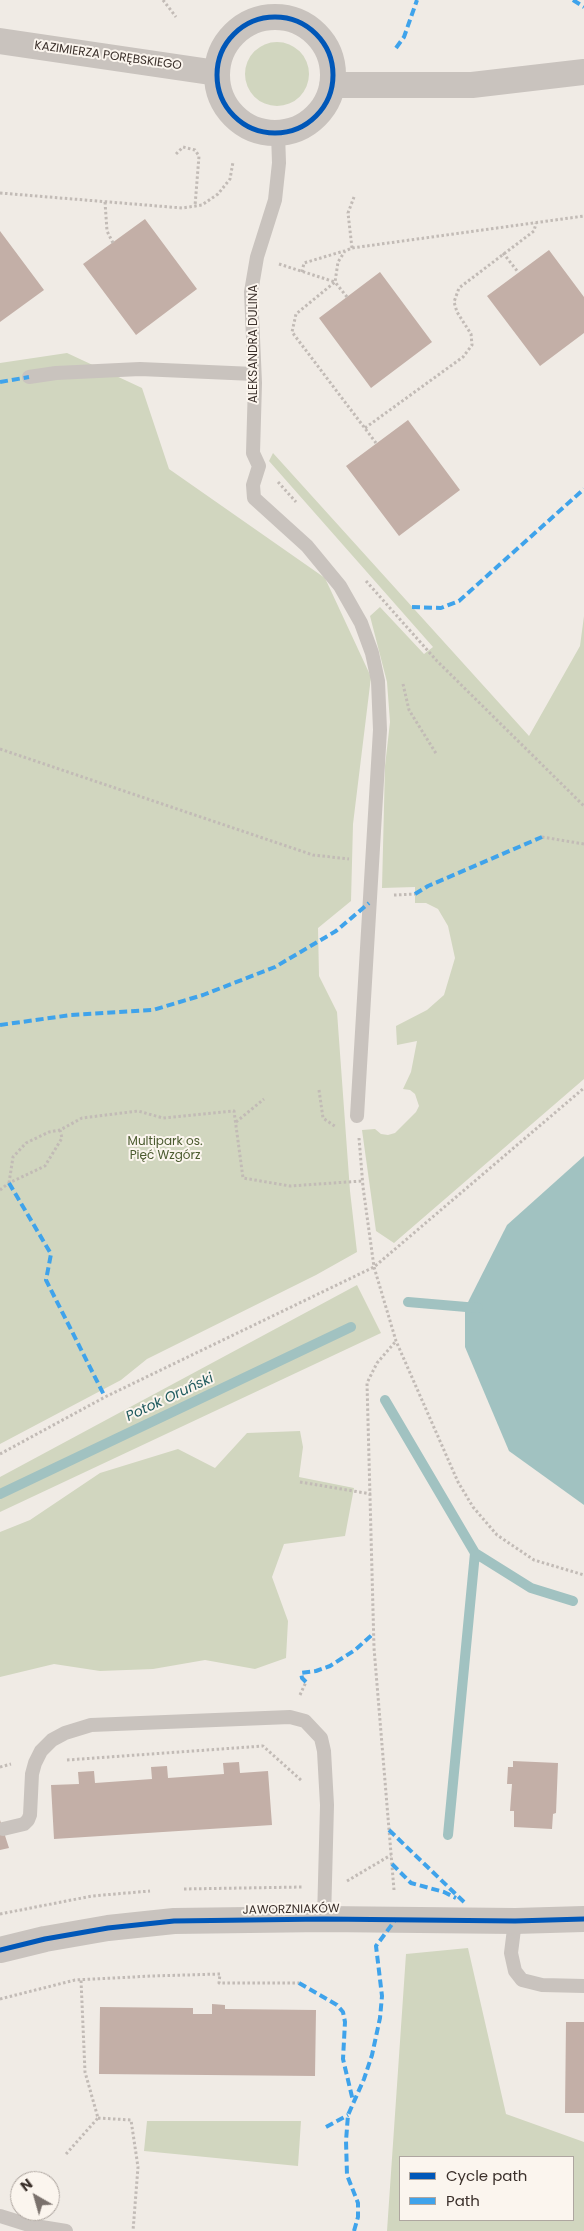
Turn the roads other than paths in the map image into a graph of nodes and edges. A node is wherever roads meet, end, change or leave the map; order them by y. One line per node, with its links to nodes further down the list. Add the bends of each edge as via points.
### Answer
1 (286, 9): 3 (street, via 247,24 231,36 221,53); 5 (street, via 317,34 328,49 333,67)
2 (0, 41): 3 (street, KAZIMIERZA PORĘBSKIEGO)
3 (217, 72): 6 (street, via 218,89 234,116 262,132)
4 (584, 72): 5 (street, via 472,85)
5 (332, 85): 6 (street, via 319,114 293,130)
6 (278, 133): 7 (lane, ALEKSANDRA DULINA, via 275,200 251,292)
7 (254, 374): 8 (lane, via 140,369 56,373); 9 (lane, ALEKSANDRA DULINA, via 253,453 260,466 253,485 254,498 307,546 340,586 361,623 378,681 380,730)
8 (29, 378)
9 (357, 1116)
10 (3, 1829): 11 (lane, via 24,1824 30,1815 35,1763 41,1751 65,1733 92,1725 290,1717 305,1721 321,1738 324,1751 327,1806)
11 (324, 1919): 13 (street, JAWORZNIAKÓW); 14 (street, JAWORZNIAKÓW, via 174,1921 108,1928)
12 (584, 1919): 13 (street, JAWORZNIAKÓW)
13 (515, 1921): 15 (lane, via 511,1953 522,1980 542,1985)
14 (0, 1950)
15 (584, 1986)
16 (0, 2216): 17 (lane)
17 (66, 2231)

